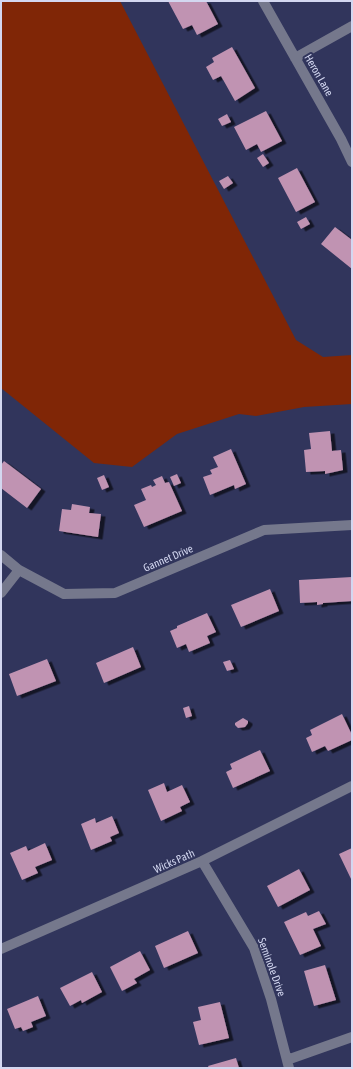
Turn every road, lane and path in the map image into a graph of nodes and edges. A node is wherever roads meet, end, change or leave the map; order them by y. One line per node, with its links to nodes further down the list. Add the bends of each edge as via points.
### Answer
1 (263, 1): 3 (street, Heron Lane)
2 (352, 26): 3 (street)
3 (295, 58): 4 (street, Heron Lane)
4 (352, 162)
5 (352, 525): 7 (street, Gannet Drive, via 264,530 115,593 64,594)
6 (1, 555): 7 (street, Gannet Drive)
7 (20, 570): 8 (street)
8 (1, 593)
9 (352, 786): 10 (street, Wicks Path)
10 (202, 861): 11 (street, Wicks Path); 13 (street, Seminole Drive, via 254,948)
11 (1, 949)
12 (352, 1037): 13 (street)
13 (288, 1064)

